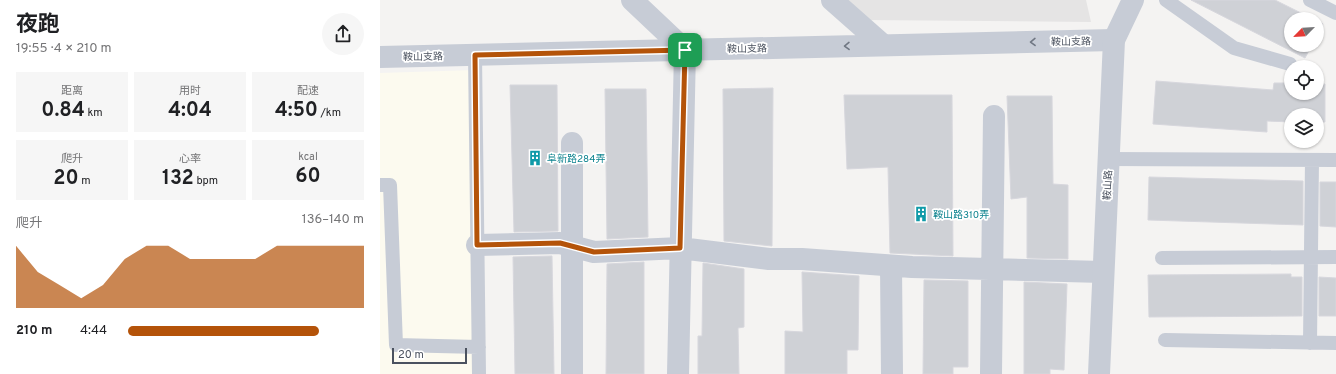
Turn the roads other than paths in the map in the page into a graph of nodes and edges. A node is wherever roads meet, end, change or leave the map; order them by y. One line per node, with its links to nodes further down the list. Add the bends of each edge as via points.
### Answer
1 (632, 0): 9 (street)
2 (832, 0): 8 (street)
3 (1133, 0): 7 (street, 鞍山路)
4 (1166, 0): 12 (lane, via 1234,48)
5 (1310, 0): 6 (lane)
6 (1336, 13)
7 (1114, 40): 8 (street, 鞍山支路, one-way to 8); 15 (street, 鞍山路)
8 (883, 45): 9 (street, 鞍山支路, one-way to 9)
9 (685, 50): 10 (street, 鞍山支路); 21 (street)
10 (475, 55): 11 (street, 鞍山支路); 19 (lane)
11 (380, 57)
12 (1284, 62)
13 (994, 116): 26 (street)
14 (572, 143): 20 (street)
15 (1108, 159): 16 (lane); 27 (street, 鞍山路)
16 (1312, 160): 17 (lane); 24 (lane)
17 (1336, 160)
18 (380, 185): 31 (lane, via 390,185 396,345)
19 (477, 245): 20 (street, via 560,243); 31 (lane)
20 (572, 246): 21 (street, via 594,252); 33 (street)
21 (680, 248): 25 (street, via 769,259); 34 (street)
22 (1336, 257): 24 (lane)
23 (1162, 258): 24 (lane)
24 (1311, 258): 29 (lane)
25 (891, 266): 26 (street); 35 (street)
26 (992, 269): 27 (street); 36 (street)
27 (1103, 272): 37 (street, 鞍山路)
28 (1165, 340): 29 (lane)
29 (1310, 343): 30 (lane)
30 (1336, 343)
31 (479, 347): 32 (lane)
32 (479, 374)
33 (572, 374)
34 (678, 374)
35 (892, 374)
36 (991, 374)
37 (1098, 374)

